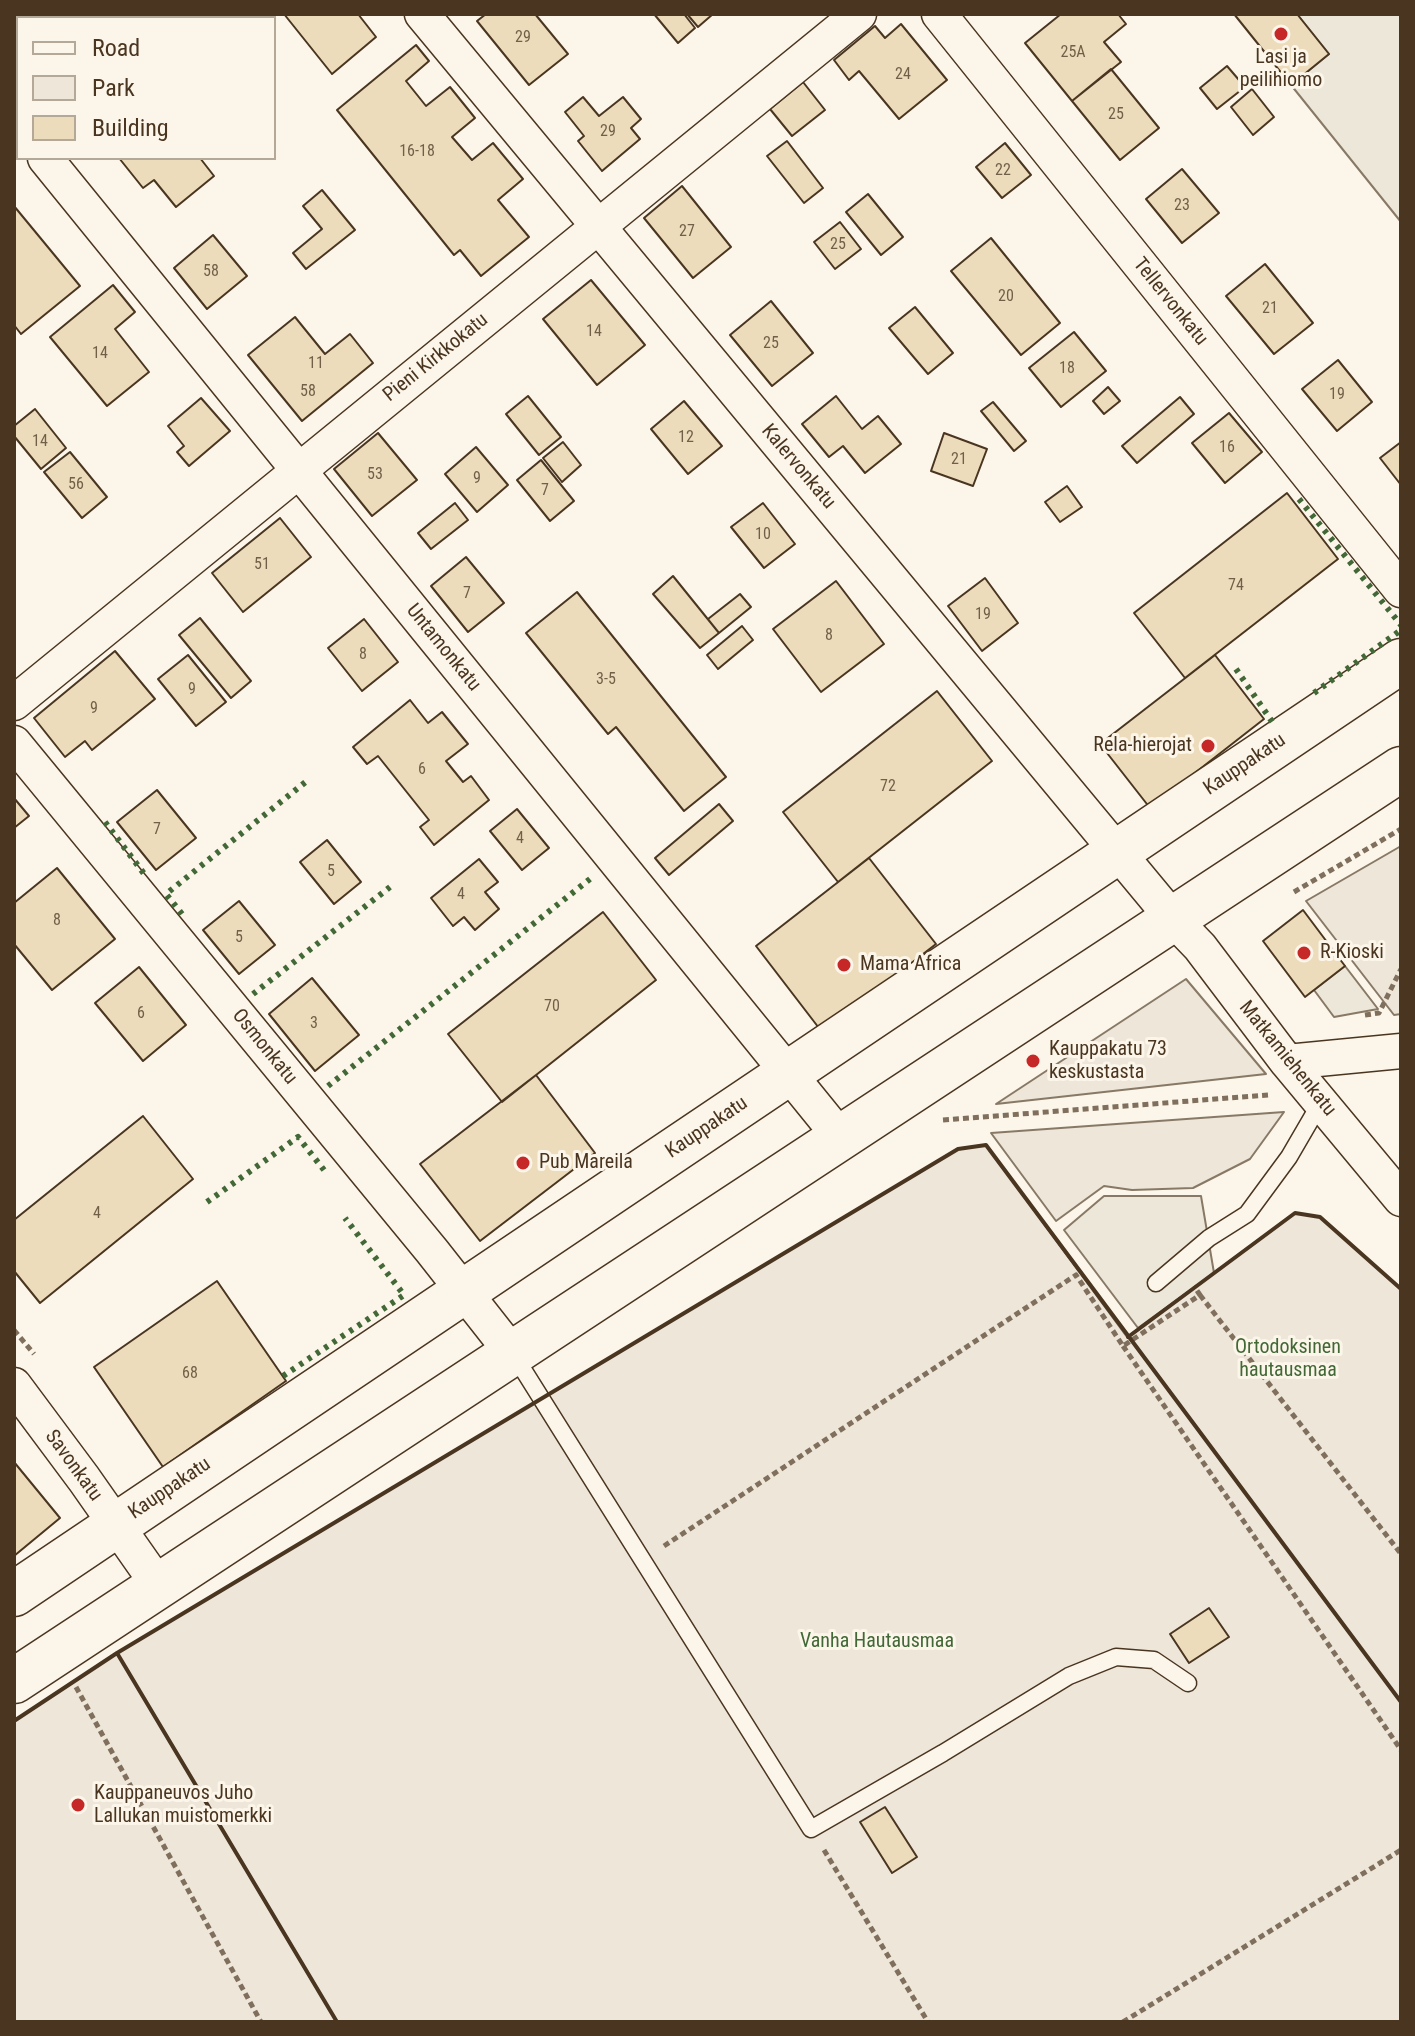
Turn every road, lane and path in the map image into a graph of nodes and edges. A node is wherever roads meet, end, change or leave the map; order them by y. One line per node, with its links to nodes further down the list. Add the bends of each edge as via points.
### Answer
1 (422, 14): 5 (street, Kalervonkatu)
2 (859, 14): 5 (street, Pieni Kirkkokatu)
3 (939, 14): 7 (street, Tellervonkatu)
4 (47, 160): 6 (street, Untamonkatu)
5 (598, 227): 6 (street, Pieni Kirkkokatu); 12 (street, Kalervonkatu)
6 (299, 471): 9 (street, Pieni Kirkkokatu); 18 (street, Untamonkatu)
7 (1401, 590)
8 (1401, 661): 12 (main road, Kauppakatu)
9 (14, 703)
10 (14, 743): 25 (street, Osmonkatu)
11 (1401, 769): 13 (main road)
12 (1117, 851): 13 (street, Kalervonkatu); 18 (main road, Kauppakatu)
13 (1174, 920): 17 (street, Matkamiehenkatu); 21 (main road)
14 (1401, 969): 15 (path)
15 (1379, 1013)
16 (1401, 1051): 17 (street)
17 (1287, 1062): 19 (street, Matkamiehenkatu)
18 (788, 1073): 21 (street, Untamonkatu); 25 (main road, Kauppakatu)
19 (1317, 1097): 20 (path); 22 (street, Matkamiehenkatu); 23 (lane, via 1289,1157 1247,1214)
20 (942, 1120)
21 (841, 1138): 28 (main road)
22 (1401, 1199)
23 (1180, 1265): 24 (lane); 26 (path)
24 (1156, 1283)
25 (465, 1291): 28 (street, Osmonkatu); 30 (main road, Kauppakatu)
26 (1200, 1295): 27 (path); 31 (path)
27 (1123, 1346): 32 (path, via 1076,1275); 38 (path)
28 (513, 1354): 32 (lane); 33 (main road)
29 (14, 1385): 30 (street, Savonkatu)
30 (116, 1525): 33 (street, Savonkatu); 34 (main road, Kauppakatu)
31 (1401, 1554)
32 (642, 1561): 39 (lane)
33 (159, 1586): 35 (main road)
34 (14, 1594)
35 (14, 1681)
36 (1188, 1683): 39 (lane, via 1154,1660 1116,1657 1069,1676)
37 (85, 1702): 41 (path)
38 (1401, 1750)
39 (811, 1829): 42 (path)
40 (1401, 1850): 43 (path)
41 (261, 2022)
42 (928, 2022)
43 (1123, 2022)

